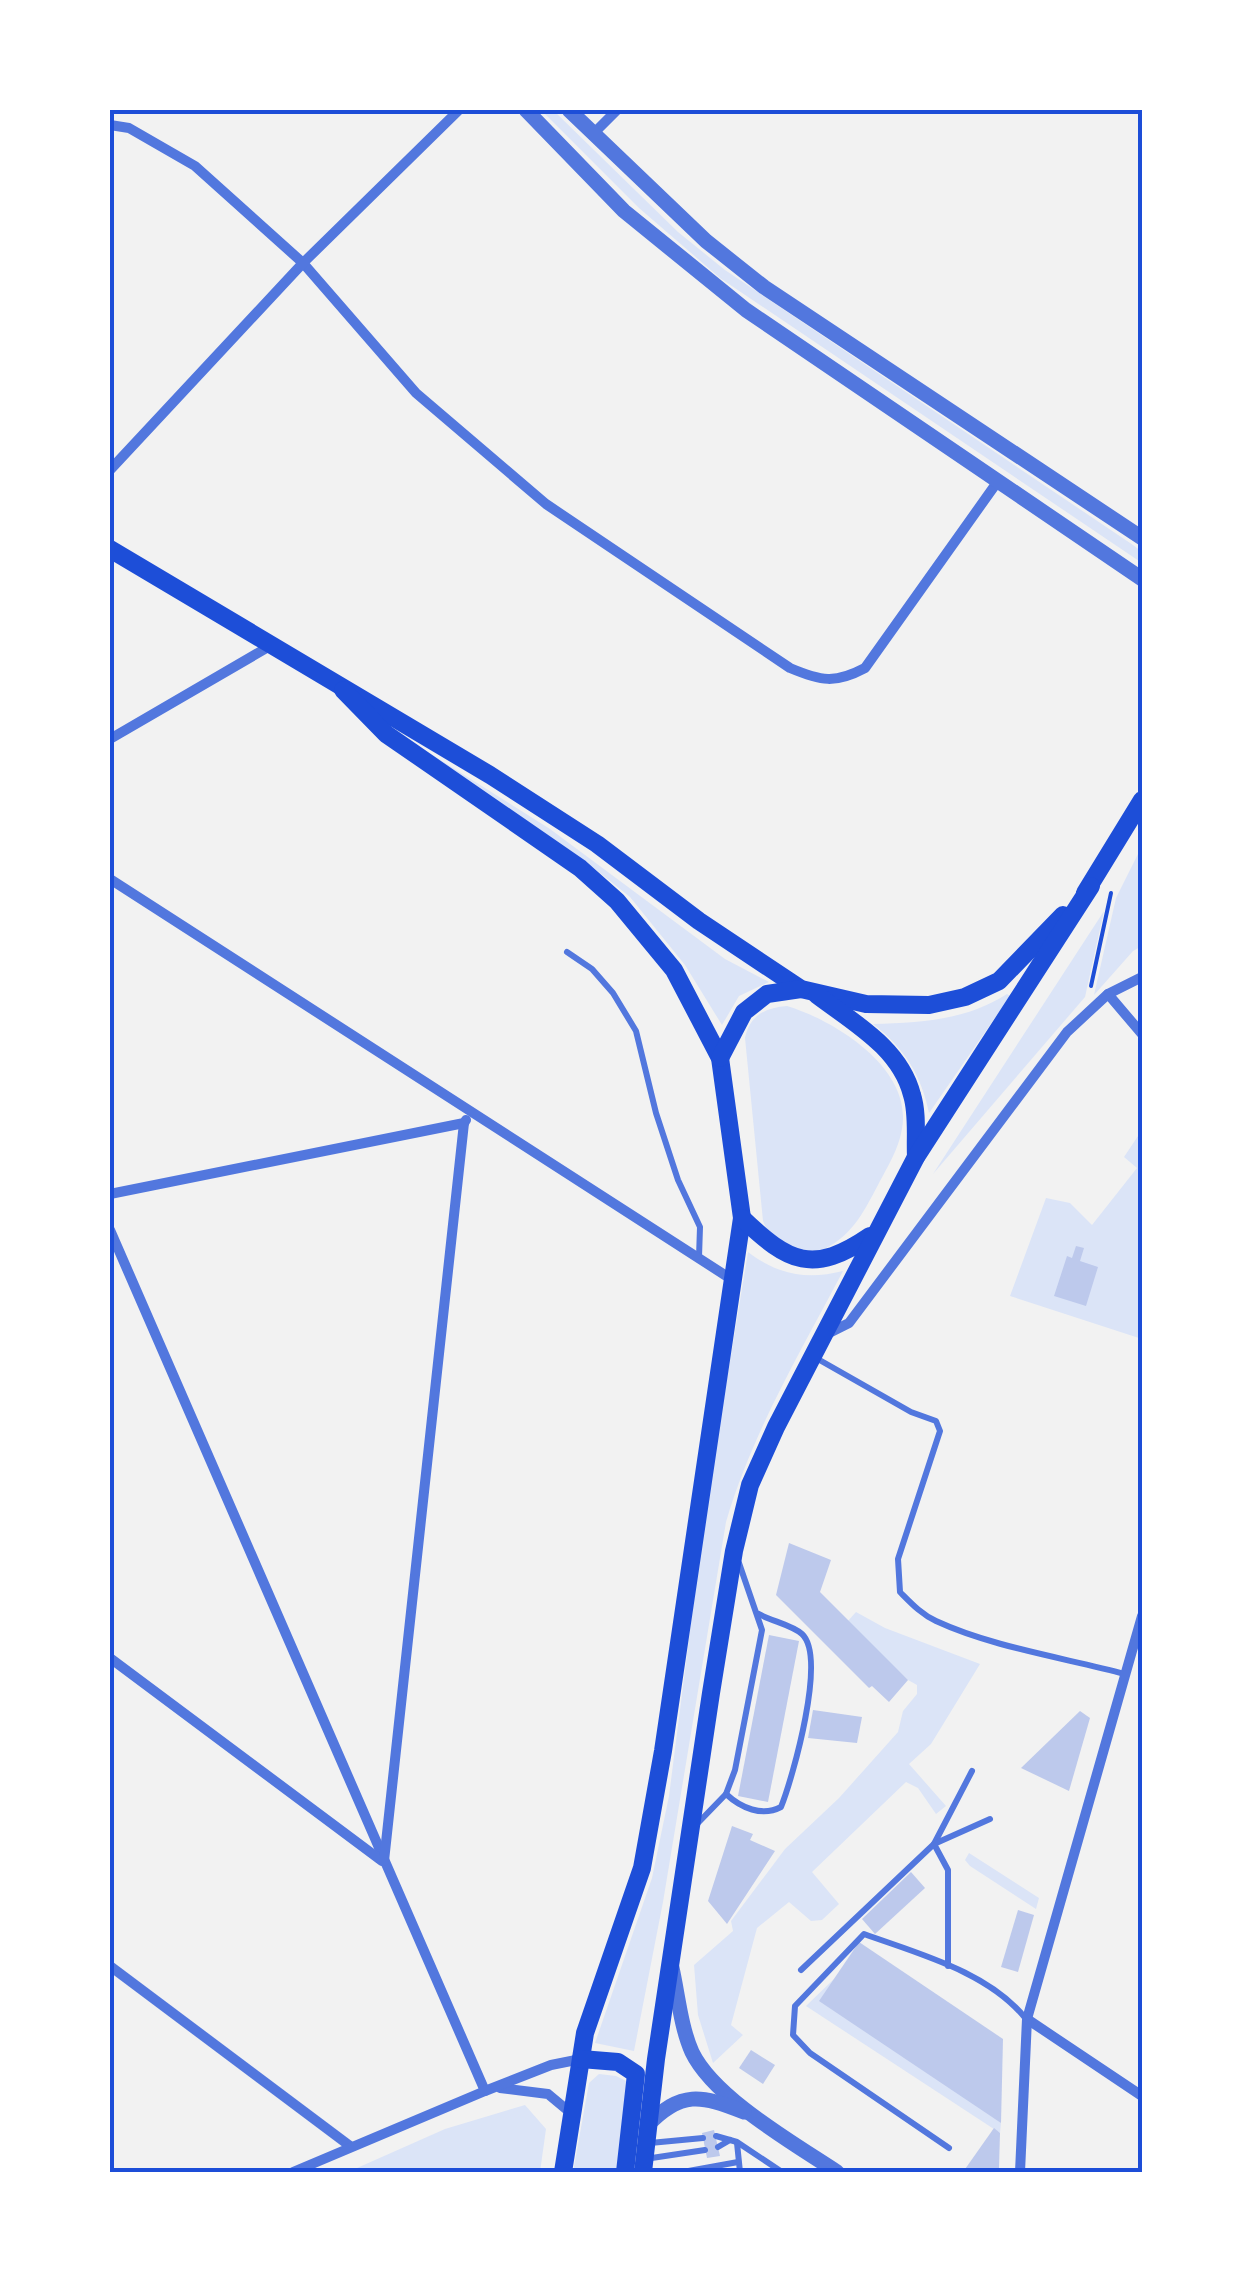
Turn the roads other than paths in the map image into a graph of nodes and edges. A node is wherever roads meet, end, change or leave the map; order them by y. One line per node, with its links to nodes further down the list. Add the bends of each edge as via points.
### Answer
1 (459, 110): 7 (street)
2 (526, 110): 9 (street, via 624,211 687,264)
3 (569, 110): 6 (street)
4 (617, 110): 6 (street)
5 (110, 125): 7 (street, via 129,128 195,166)
6 (593, 134): 10 (street, via 706,242 764,287)
7 (303, 263): 8 (street); 9 (street, via 416,394 546,504 790,668 816,678 843,680 865,668)
8 (110, 470)
9 (998, 482): 12 (street)
10 (1142, 538)
11 (110, 549): 13 (main road)
12 (1142, 579)
13 (270, 646): 14 (main road); 15 (street)
14 (343, 690): 21 (main road, via 552,814); 24 (main road, via 386,734 580,868 617,901 674,970)
15 (110, 739)
16 (1142, 800): 18 (main road)
17 (110, 879): 25 (street)
18 (1091, 886): 21 (main road, via 999,980 965,997 929,1005 866,1004); 27 (main road)
19 (567, 952): 32 (lane, via 613,993 636,1031 678,1180 700,1228)
20 (1142, 977): 22 (street)
21 (807, 990): 24 (main road, via 767,994 744,1012); 27 (main road, via 903,1068 914,1099)
22 (1108, 994): 23 (street); 34 (street, via 1067,1032 850,1322)
23 (1142, 1034)
24 (720, 1058): 29 (main road)
25 (472, 1110): 26 (street); 32 (street)
26 (464, 1123): 28 (street); 46 (street)
27 (916, 1157): 31 (main road)
28 (110, 1194)
29 (742, 1218): 31 (main road, via 791,1258 816,1262 845,1254); 33 (main road)
30 (110, 1230): 46 (street)
31 (875, 1233): 34 (main road)
32 (699, 1258): 33 (street)
33 (732, 1280): 52 (main road, via 642,1868)
34 (824, 1335): 35 (main road)
35 (813, 1356): 36 (main road, via 750,1485); 40 (lane, via 936,1420 940,1431 898,1558 900,1592 936,1621)
36 (734, 1551): 37 (lane); 44 (main road)
37 (758, 1613): 42 (lane, via 762,1630); 42 (lane, via 802,1634 811,1651 811,1679 781,1807 770,1813 739,1806)
38 (1142, 1616): 40 (street)
39 (110, 1658): 46 (street)
40 (1125, 1674): 51 (street)
41 (972, 1771): 45 (lane)
42 (726, 1794): 44 (lane)
43 (990, 1819): 45 (lane)
44 (691, 1830): 47 (main road)
45 (934, 1844): 49 (lane, via 948,1870); 50 (lane)
46 (384, 1862): 53 (street)
47 (670, 1962): 56 (street, via 691,2050); 63 (main road)
48 (110, 1966): 60 (street)
49 (948, 1966): 51 (lane, via 1010,1998); 62 (lane, via 864,1934 795,2006 794,2035 810,2053)
50 (801, 1970)
51 (1027, 2019): 54 (street); 73 (street)
52 (581, 2059): 53 (street); 55 (main road); 68 (main road, via 618,2062 636,2074)
53 (490, 2089): 55 (street, via 548,2094); 60 (street)
54 (1142, 2096)
55 (572, 2114): 67 (main road)
56 (753, 2116): 63 (street, via 714,2100 677,2101 664,2108); 72 (street)
57 (716, 2136): 59 (lane)
58 (703, 2138): 63 (lane)
59 (734, 2141): 61 (lane); 65 (lane); 71 (lane)
60 (350, 2146): 66 (street)
61 (718, 2148)
62 (950, 2148)
63 (645, 2150): 64 (lane)
64 (706, 2150)
65 (738, 2162): 69 (lane); 70 (lane)
66 (293, 2172)
67 (563, 2172)
68 (626, 2172)
69 (683, 2172)
70 (740, 2172)
71 (782, 2172)
72 (837, 2172)
73 (1020, 2172)

